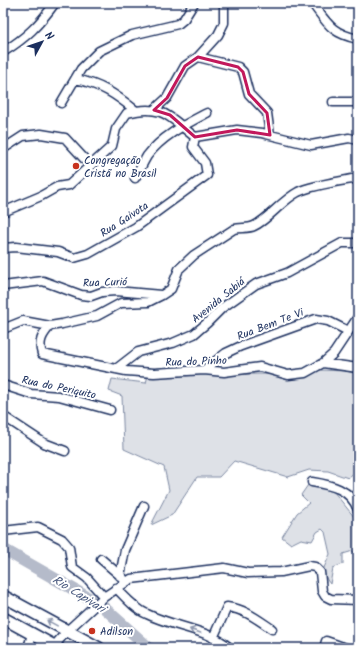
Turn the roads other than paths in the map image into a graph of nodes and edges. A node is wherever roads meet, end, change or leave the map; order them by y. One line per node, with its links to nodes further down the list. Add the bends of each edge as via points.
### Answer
1 (55, 3): 6 (street, via 42,21 23,39)
2 (194, 3): 8 (street, via 178,24 132,35 98,51)
3 (224, 3): 7 (street, via 224,23)
4 (312, 3): 5 (street, via 330,28 343,36)
5 (358, 39)
6 (3, 52)
7 (198, 57): 13 (street, via 185,66 167,98); 16 (street, via 238,67 243,72 249,94 267,113)
8 (76, 79): 11 (street); 12 (street, via 109,90)
9 (333, 102): 10 (street)
10 (358, 102)
11 (61, 103)
12 (135, 110): 13 (street); 21 (street, via 127,112 116,129 112,146)
13 (154, 110): 15 (street, via 170,116)
14 (207, 113): 15 (street)
15 (181, 126): 17 (street); 19 (street); 22 (street, via 147,156)
16 (270, 135): 17 (street, via 237,130); 18 (street, via 311,145 349,138)
17 (196, 137): 19 (street)
18 (358, 140)
19 (193, 147): 26 (street, Rua Gaivota, via 205,163 207,175 136,227 88,254 74,258 58,252)
20 (3, 149): 21 (street, via 22,136 49,135 65,138)
21 (90, 165): 24 (street, via 69,185)
22 (135, 178)
23 (358, 178): 28 (street, via 300,191 286,199 256,225 234,229 194,255 179,269 170,289)
24 (3, 212)
25 (358, 243): 35 (street, Avenida Sabiá, via 342,243 288,273 256,284 222,308 194,334 173,343 138,352)
26 (3, 248)
27 (3, 286): 28 (street, Rua Curió, via 43,282 81,295 91,296 116,291)
28 (162, 296): 30 (street, via 148,302 121,303 97,316)
29 (358, 317): 32 (street, Rua do Pinho)
30 (50, 326): 31 (street, via 23,321); 35 (street, Rua do Pinho, via 42,336 39,346 42,354)
31 (3, 329)
32 (348, 331): 33 (street, Rua do Pinho, via 334,353); 36 (street, Rua Bem Te Vi, via 328,321 316,319 241,346 226,353)
33 (323, 363): 34 (street); 36 (street, Rua do Pinho, via 305,373 288,375 260,367 224,372)
34 (358, 368)
35 (116, 369): 36 (street, Rua do Pinho, via 154,374)
36 (204, 370)
37 (3, 385): 38 (street, Rua do Periquito, via 31,394 59,396)
38 (110, 410)
39 (3, 416): 40 (street, via 44,443)
40 (65, 450)
41 (312, 482): 43 (street, via 341,488 350,496)
42 (144, 506): 46 (street, via 125,550)
43 (358, 510)
44 (3, 531): 51 (street, via 38,527 62,539 69,547 72,567 87,578)
45 (101, 559): 46 (street)
46 (120, 576): 47 (street)
47 (127, 581): 48 (street); 50 (street, via 224,568 248,573 281,572 309,566 320,572 325,596 331,599)
48 (116, 588): 51 (street); 56 (street, one-way to 48, via 145,614)
49 (3, 596): 54 (main road, one-way to 49)
50 (358, 600)
51 (99, 602): 54 (street)
52 (3, 618): 55 (main road)
53 (272, 629): 56 (street, via 238,608 227,607)
54 (67, 631): 57 (street); 59 (main road)
55 (32, 634): 57 (main road); 58 (street)
56 (213, 638): 60 (street)
57 (56, 647)
58 (28, 648)
59 (99, 648)
60 (230, 648)
61 (324, 648): 62 (street, via 326,641)
62 (346, 648)

